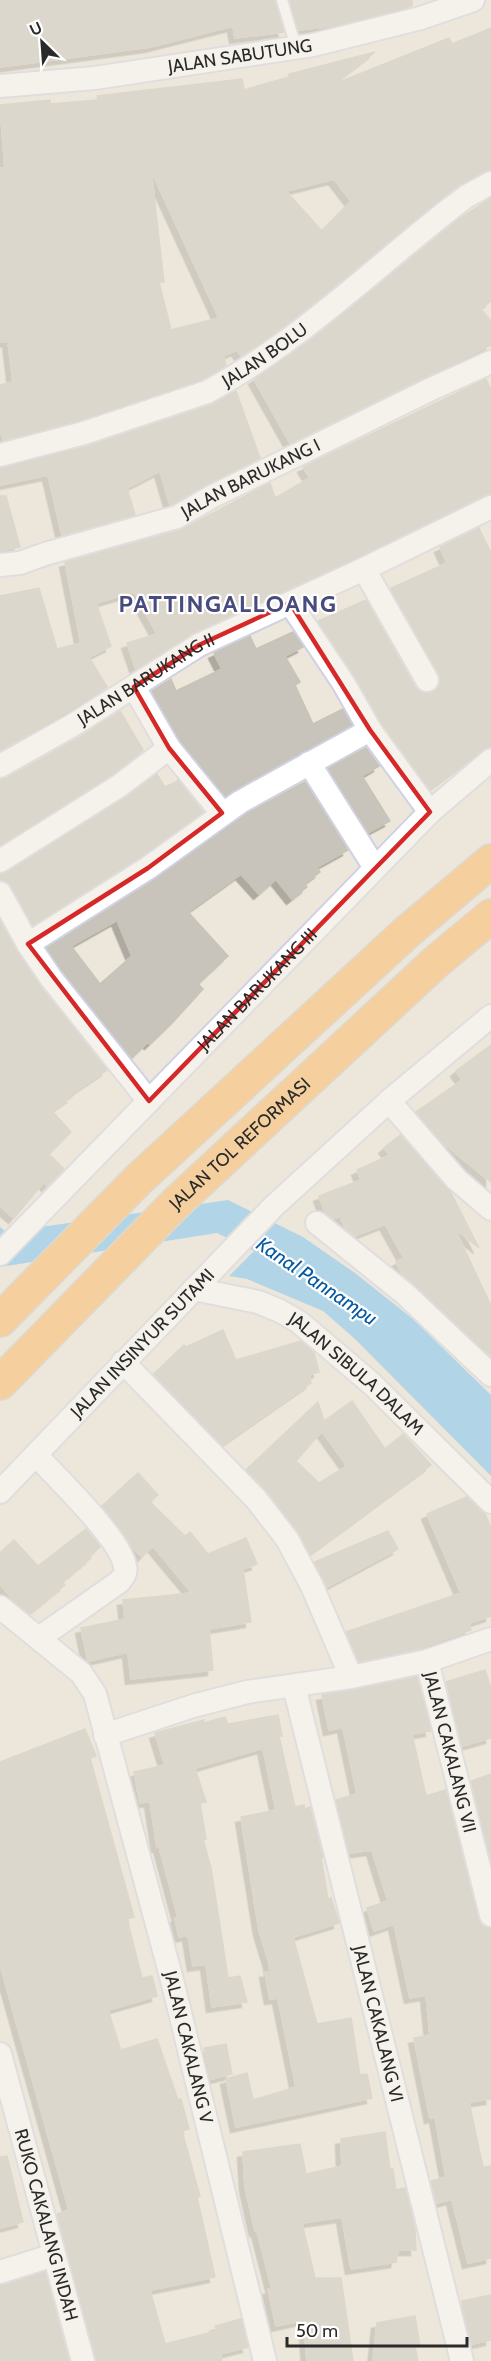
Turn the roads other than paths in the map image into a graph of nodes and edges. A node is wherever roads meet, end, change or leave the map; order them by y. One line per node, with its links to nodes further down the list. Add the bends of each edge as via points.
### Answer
1 (282, 0): 3 (lane)
2 (473, 0): 3 (street, JALAN SABUTUNG, via 421,18)
3 (296, 47): 4 (street, JALAN SABUTUNG, via 95,78)
4 (0, 86)
5 (491, 183): 7 (street, JALAN BOLU, via 451,208 296,335 207,392 84,433)
6 (491, 362): 9 (street, JALAN BARUKANG I, via 177,517 20,563)
7 (0, 455)
8 (491, 507): 10 (street, JALAN BARUKANG II)
9 (0, 565)
10 (364, 569): 11 (street, JALAN BARUKANG II); 12 (street)
11 (290, 603): 13 (street, JALAN BARUKANG II, via 199,645); 14 (street)
12 (427, 680)
13 (134, 687): 15 (street); 18 (street, JALAN BARUKANG II)
14 (370, 730): 17 (street); 19 (street)
15 (169, 748): 20 (street); 21 (street, via 119,786)
16 (491, 760): 19 (street, JALAN BARUKANG III)
17 (309, 763): 20 (street); 23 (street)
18 (0, 766)
19 (430, 812): 23 (street, JALAN BARUKANG III)
20 (222, 813): 26 (street, via 148,868)
21 (0, 861)
22 (491, 861): 34 (highway, via 407,932 138,1180)
23 (375, 868): 28 (street, JALAN BARUKANG III)
24 (0, 893): 26 (street)
25 (491, 916): 37 (highway, JALAN TOL REFORMASI, via 437,961 175,1204)
26 (28, 944): 28 (street)
27 (491, 1016): 29 (street)
28 (149, 1101): 32 (street, JALAN BARUKANG III)
29 (389, 1101): 30 (street, via 456,1179); 33 (street, JALAN INSINYUR SUTAMI, via 280,1201)
30 (491, 1209)
31 (317, 1223): 36 (street, via 404,1293)
32 (0, 1254)
33 (199, 1284): 35 (street, JALAN INSINYUR SUTAMI); 40 (street, JALAN SIBULA DALAM, via 258,1302 298,1322 372,1384)
34 (6, 1314)
35 (123, 1362): 38 (street, JALAN INSINYUR SUTAMI); 45 (street, via 256,1499 287,1539)
36 (491, 1375)
37 (6, 1378)
38 (36, 1455): 39 (street, JALAN INSINYUR SUTAMI); 42 (street, via 111,1537 126,1567 119,1582)
39 (0, 1492)
40 (491, 1502)
41 (0, 1606): 42 (street, JALAN CAKALANG V)
42 (39, 1638): 47 (street, JALAN CAKALANG V, via 90,1684)
43 (491, 1638): 44 (street)
44 (427, 1661): 45 (street); 48 (street, JALAN CAKALANG VII)
45 (351, 1677): 46 (street)
46 (294, 1686): 47 (street, via 247,1692); 54 (street, JALAN CAKALANG VI)
47 (105, 1734): 53 (street, JALAN CAKALANG V, via 172,1980)
48 (491, 1915)
49 (0, 2054): 50 (street, RUKO CAKALANG INDAH)
50 (54, 2255): 51 (street); 52 (street, RUKO CAKALANG INDAH)
51 (0, 2272)
52 (83, 2361)
53 (265, 2361)
54 (462, 2361)

